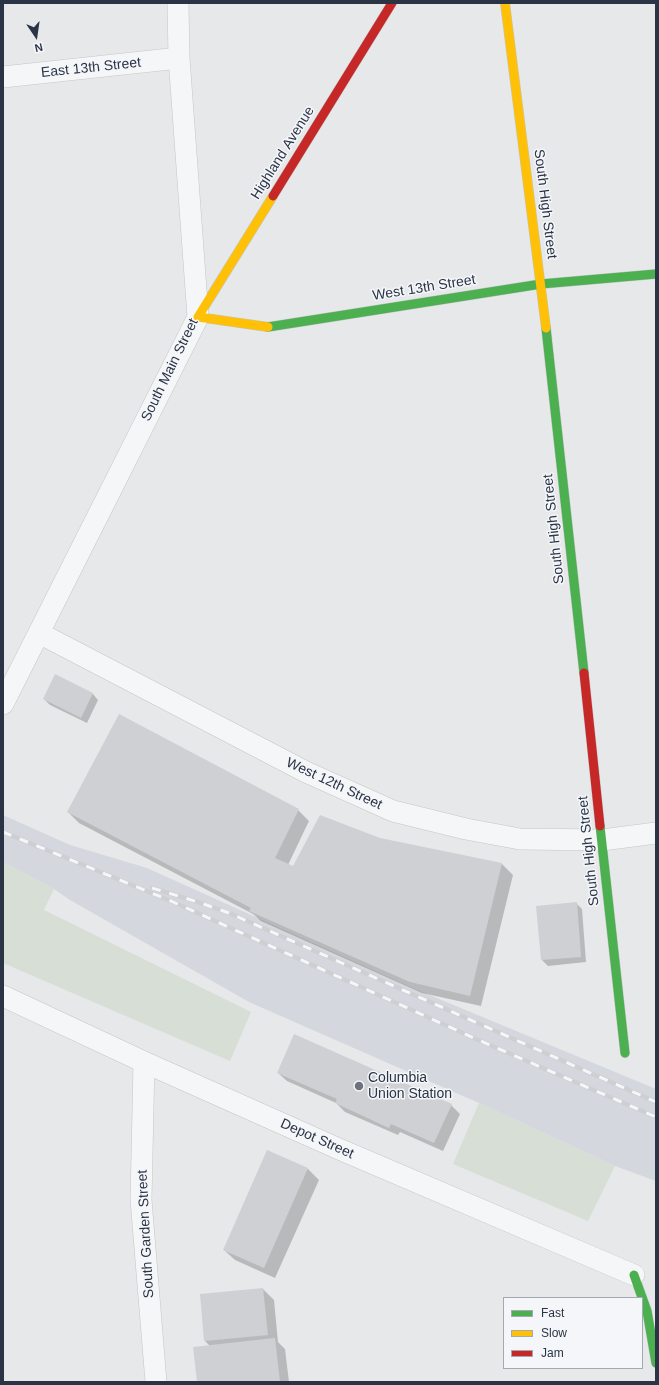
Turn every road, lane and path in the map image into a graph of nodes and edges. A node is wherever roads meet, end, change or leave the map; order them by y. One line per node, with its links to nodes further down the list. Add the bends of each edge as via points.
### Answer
1 (178, 3): 4 (street, South Main Street)
2 (392, 3): 8 (street, Highland Avenue)
3 (505, 3): 7 (street, South High Street)
4 (179, 58): 5 (street, East 13th Street); 8 (street, South Main Street)
5 (3, 77)
6 (656, 274): 7 (street, West 13th Street)
7 (541, 284): 8 (street, West 13th Street, via 264,327); 12 (street, South High Street)
8 (198, 317): 9 (street, South Main Street)
9 (39, 633): 10 (street, South Main Street); 12 (street, West 12th Street, via 306,772 393,810 466,829 520,838)
10 (3, 704)
11 (656, 833): 12 (street, West 12th Street)
12 (602, 840): 14 (street, South High Street)
13 (3, 996): 15 (street, Depot Street)
14 (625, 1053)
15 (144, 1062): 16 (street, Depot Street, via 339,1149); 20 (street, South Garden Street, via 141,1200)
16 (634, 1275): 17 (street)
17 (642, 1297)
18 (643, 1300): 19 (street)
19 (656, 1363)
20 (156, 1382)

